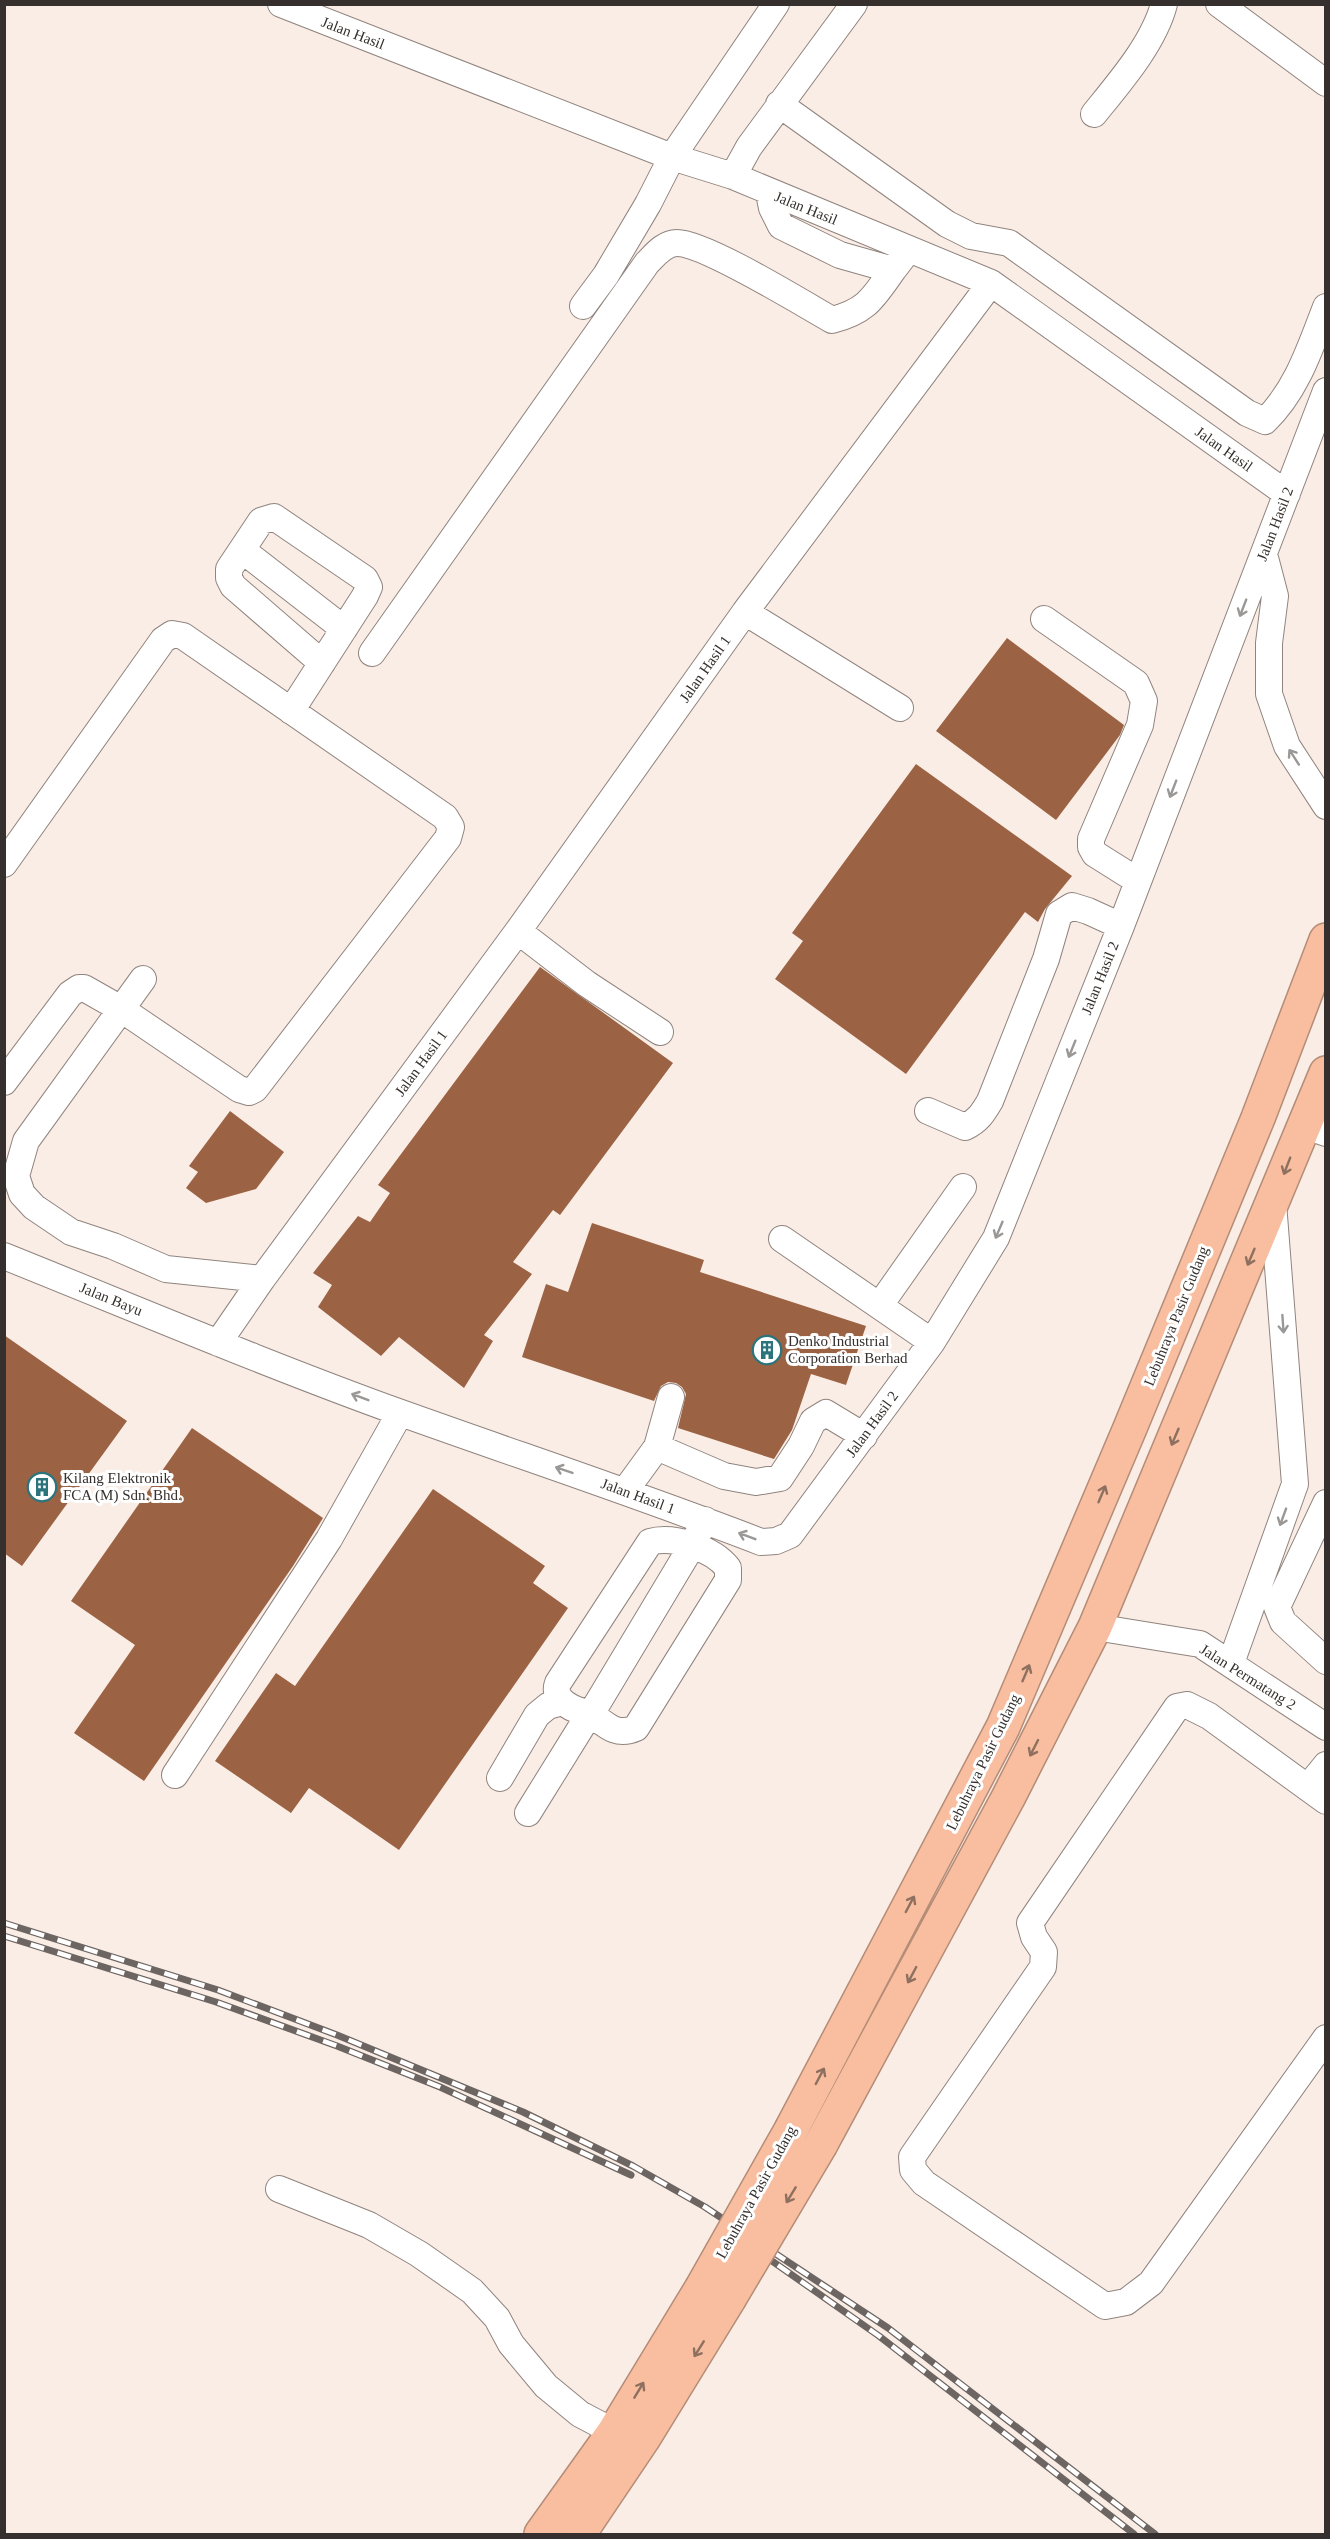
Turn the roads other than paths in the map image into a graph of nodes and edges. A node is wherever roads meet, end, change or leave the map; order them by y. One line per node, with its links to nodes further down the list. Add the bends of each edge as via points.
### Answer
1 (281, 4): 9 (street, Jalan Hasil)
2 (776, 4): 9 (street)
3 (854, 4): 7 (street)
4 (1164, 4): 8 (street, via 1162,15 1134,63)
5 (1219, 4): 6 (street)
6 (1326, 83)
7 (779, 104): 10 (street); 16 (street, via 947,224 971,236 1009,243 1247,413 1265,421 1296,381)
8 (1095, 114)
9 (672, 157): 10 (street, Jalan Hasil); 15 (street, via 606,275)
10 (733, 176): 11 (street, Jalan Hasil)
11 (769, 192): 12 (street, Jalan Hasil); 13 (street, via 782,226 840,255)
12 (908, 249): 13 (street); 14 (street, Jalan Hasil)
13 (893, 270): 24 (street, via 872,300 853,314 832,320 709,253 686,244 674,243 661,249 646,263)
14 (991, 283): 18 (street, Jalan Hasil); 21 (street, Jalan Hasil 1)
15 (584, 306)
16 (1326, 308)
17 (1326, 391): 18 (street, Jalan Hasil 2)
18 (1287, 494): 20 (street, Jalan Hasil 2)
19 (242, 550): 23 (street); 23 (street, via 261,521 274,517 365,579 369,587); 25 (street, via 229,569 233,586)
20 (1264, 555): 28 (street, one-way to 20, via 1287,746 1269,694 1269,643 1275,596); 30 (street, Jalan Hasil 2, one-way to 30)
21 (745, 612): 26 (street); 32 (street, Jalan Hasil 1)
22 (1044, 619): 30 (street, via 1136,683 1144,701 1140,725 1091,839 1095,854)
23 (344, 629): 25 (street)
24 (372, 652)
25 (322, 663): 27 (street)
26 (900, 708)
27 (291, 711): 29 (street, via 183,636 167,636); 35 (street, via 445,817 451,827 448,838 255,1089 239,1089)
28 (1326, 806)
29 (4, 864)
30 (1138, 881): 31 (street, Jalan Hasil 2)
31 (1121, 926): 39 (street, via 1072,906 1059,914 1046,959 984,1111 977,1121 965,1127); 47 (street, Jalan Hasil 2, one-way to 47, via 996,1238)
32 (518, 931): 36 (street, via 586,984); 45 (street, Jalan Hasil 1)
33 (1326, 940): 71 (highway, Lebuhraya Pasir Gudang, one-way to 33, bridge, via 792,2128 1003,1727 1258,1118)
34 (143, 979): 35 (street)
35 (121, 1009): 38 (street, via 89,990 74,990); 45 (street, via 26,1141 15,1176 22,1194 34,1208 71,1232 166,1269)
36 (660, 1032)
37 (1326, 1073): 40 (highway, Lebuhraya Pasir Gudang)
38 (4, 1082)
39 (928, 1111)
40 (1314, 1129): 42 (highway, Lebuhraya Pasir Gudang, one-way to 42)
41 (963, 1187): 46 (street)
42 (1273, 1203): 58 (highway, Lebuhraya Pasir Gudang, one-way to 58); 60 (street, one-way to 60, via 1295,1484)
43 (782, 1239): 46 (street)
44 (4, 1256): 48 (street, Jalan Bayu)
45 (262, 1279): 48 (street, Jalan Hasil 1)
46 (880, 1305): 47 (street)
47 (932, 1342): 51 (street, Jalan Hasil 2)
48 (218, 1343): 50 (street, Jalan Hasil 1, one-way to 48)
49 (671, 1397): 52 (street)
50 (400, 1413): 53 (street, Jalan Hasil 1, one-way to 50); 65 (street, via 328,1539)
51 (864, 1436): 52 (street, via 826,1413 813,1422 780,1478 756,1482 724,1476); 56 (street, Jalan Hasil 2)
52 (657, 1447): 53 (street)
53 (625, 1491): 55 (street, Jalan Hasil 1)
54 (1326, 1503): 59 (street, via 1277,1606 1283,1622)
55 (705, 1520): 56 (street, Jalan Hasil 1, one-way to 55, via 790,1534 776,1541 761,1542); 57 (street)
56 (798, 1524)
57 (693, 1544): 61 (street, via 654,1541 647,1545 558,1683); 62 (street); 62 (street, via 724,1562 729,1568 728,1580 636,1728 615,1732)
58 (1095, 1627): 60 (street, Jalan Permatang 2, via 1200,1644); 71 (highway, Lebuhraya Pasir Gudang, one-way to 71, bridge, via 1008,1798 820,2144)
59 (1326, 1660)
60 (1231, 1663): 63 (street, Jalan Permatang 2)
61 (562, 1702): 62 (street); 66 (street, via 537,1714)
62 (590, 1713): 68 (street)
63 (1326, 1727)
64 (1326, 1765): 67 (street)
65 (175, 1775)
66 (500, 1778)
67 (1317, 1794): 69 (street, via 1209,1716 1187,1705 1177,1707 1030,1923 1044,1952 1043,1966 912,2157 913,2170 924,2183 1105,2306 1126,2302 1151,2283)
68 (528, 1813)
69 (1326, 2038)
70 (279, 2188): 72 (street, via 369,2225 472,2291 546,2385)
71 (715, 2294): 72 (highway, Lebuhraya Pasir Gudang)
72 (618, 2442): 73 (highway); 74 (highway, Lebuhraya Pasir Gudang); 75 (highway, Lebuhraya Pasir Gudang); 76 (highway)
73 (529, 2535)
74 (541, 2535)
75 (579, 2535)
76 (590, 2535)

